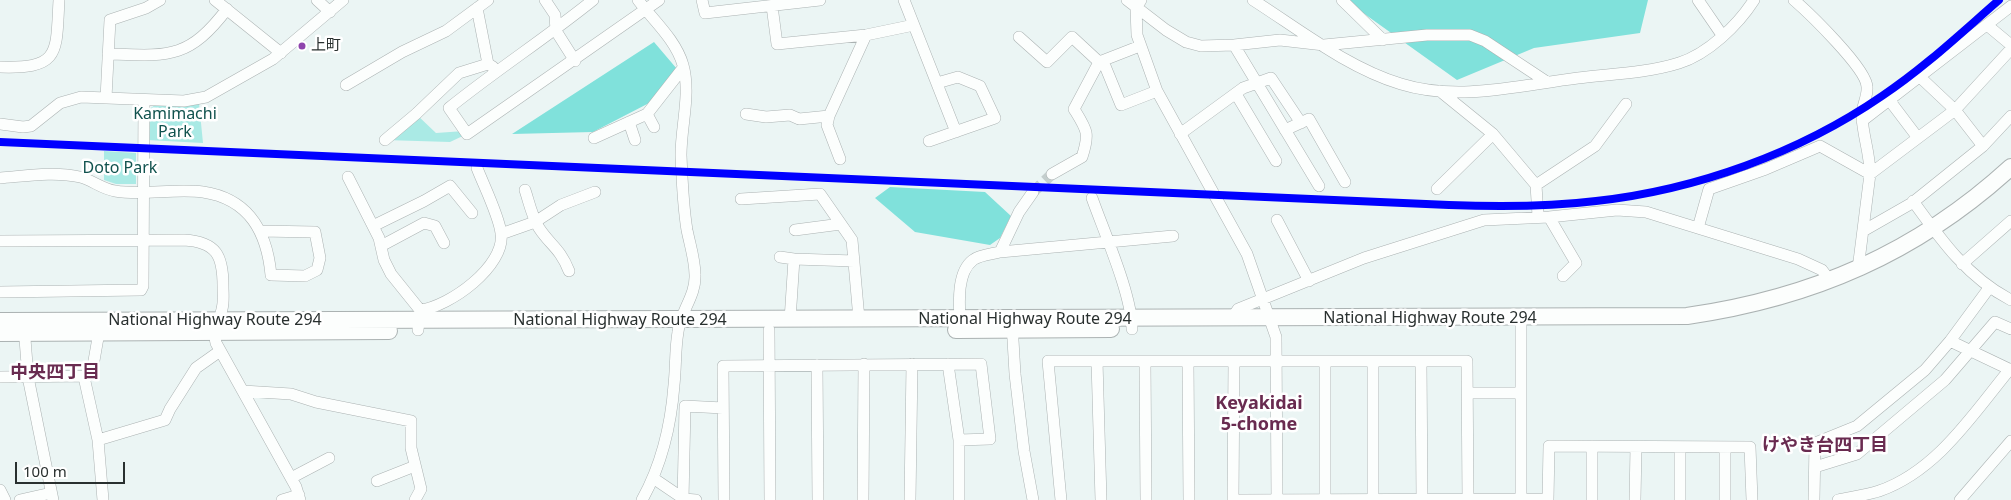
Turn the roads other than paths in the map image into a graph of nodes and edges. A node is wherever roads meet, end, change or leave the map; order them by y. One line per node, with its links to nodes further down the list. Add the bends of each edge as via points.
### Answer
1 (59, 0): 41 (street, via 57,42 51,56 34,67)
2 (160, 0): 38 (street, via 110,20)
3 (215, 0): 24 (street)
4 (317, 0): 25 (street)
5 (344, 0): 25 (street)
6 (488, 0): 23 (street)
7 (544, 0): 28 (street, via 555,15)
8 (593, 0): 28 (street)
9 (658, 0): 20 (street)
10 (702, 0): 21 (street, via 705,13)
11 (820, 0): 21 (street)
12 (904, 0): 26 (street)
13 (1127, 0): 19 (street)
14 (1254, 0): 34 (street)
15 (1342, 0): 32 (street)
16 (1698, 0): 30 (street)
17 (1754, 0): 30 (street, via 1737,23)
18 (1794, 0): 61 (street, via 1813,17 1862,75 1867,87)
19 (1139, 4): 33 (street, via 1186,42 1200,46); 35 (street, via 1136,23)
20 (642, 5): 39 (street); 43 (street, via 671,42)
21 (772, 6): 29 (street, via 777,44)
22 (2011, 6): 27 (street)
23 (477, 8): 42 (street); 48 (street, via 446,31)
24 (227, 9): 37 (street); 38 (street, via 201,39 176,52 150,56)
25 (330, 12): 37 (street)
26 (914, 25): 29 (street); 46 (street)
27 (1987, 25): 36 (street); 44 (street)
28 (556, 31): 39 (street); 42 (street)
29 (866, 35): 59 (street)
30 (1722, 35): 45 (street, via 1680,63)
31 (1019, 37): 40 (street, via 1047,62 1072,37)
32 (1383, 40): 34 (street); 45 (street, via 1470,35 1492,45)
33 (1234, 45): 34 (street, via 1280,40); 47 (street)
34 (1324, 45): 50 (street, via 1385,78)
35 (1140, 46): 40 (street); 49 (street)
36 (2011, 47): 56 (street)
37 (281, 53): 53 (street, via 206,96 184,101)
38 (108, 54): 52 (street)
39 (575, 61): 42 (street, via 467,134 449,108)
40 (1101, 61): 49 (street, via 1121,105); 80 (street, via 1074,109 1088,139 1082,157)
41 (0, 67)
42 (492, 67): 72 (street, via 459,73)
43 (683, 68): 57 (street); 139 (street, via 686,96 681,140 682,173 687,230 696,276)
44 (1921, 78): 54 (street); 56 (street)
45 (1547, 82): 50 (street, via 1482,91)
46 (937, 83): 67 (street); 67 (street, via 958,77 980,86 995,118)
47 (1257, 83): 51 (street); 63 (street, via 1271,78); 66 (street)
48 (346, 85)
49 (1157, 90): 68 (street)
50 (1440, 91): 69 (street)
51 (1236, 94): 68 (street); 77 (street)
52 (106, 98): 53 (street); 64 (street, via 70,99 60,103 32,126)
53 (144, 100): 90 (street)
54 (1890, 100): 61 (street); 71 (street)
55 (1626, 104): 86 (street, via 1595,146)
56 (1955, 110): 71 (street); 75 (street)
57 (647, 114): 62 (street); 65 (street)
58 (746, 114): 59 (street, via 766,117 790,115 799,119)
59 (829, 116): 76 (street, via 827,125)
60 (2011, 116): 75 (street)
61 (1862, 121): 81 (street)
62 (629, 122): 70 (street); 73 (street)
63 (1301, 122): 66 (street); 85 (street, via 1309,119)
64 (0, 124)
65 (654, 127)
66 (1285, 130): 87 (street)
67 (956, 132): 74 (street)
68 (1180, 134): 127 (street, via 1247,254)
69 (1492, 134): 86 (street); 88 (street)
70 (594, 138)
71 (1918, 138): 81 (street)
72 (385, 140)
73 (635, 140)
74 (929, 141)
75 (1983, 146): 95 (street)
76 (840, 159)
77 (1276, 161)
78 (2011, 167): 107 (highway, National Highway Route 294)
79 (477, 168): 108 (street)
80 (1052, 174)
81 (1870, 174): 102 (street, via 1820,146 1708,189); 105 (street)
82 (0, 178): 90 (street, via 71,176 115,191)
83 (348, 178): 101 (street)
84 (2011, 180): 107 (highway, National Highway Route 294, via 1978,208)
85 (1345, 182)
86 (1536, 185): 97 (street)
87 (1319, 186)
88 (1437, 189)
89 (525, 190): 99 (street)
90 (144, 192): 106 (street, via 204,192 245,211); 110 (street)
91 (595, 192): 99 (street, via 561,205)
92 (1033, 192): 115 (street, via 1019,212)
93 (1092, 198): 113 (street)
94 (741, 199): 100 (street, via 820,194)
95 (1913, 201): 105 (street); 107 (street)
96 (472, 213): 101 (street, via 450,186)
97 (1544, 217): 102 (street, via 1617,210 1646,212); 122 (street, via 1576,263); 123 (street, via 1484,220 1364,258)
98 (1277, 220): 123 (street)
99 (536, 222): 108 (street); 121 (street, via 562,254)
100 (841, 224): 104 (street); 118 (street, via 852,240)
101 (372, 226): 114 (street)
102 (1698, 228): 124 (street, via 1798,259 1822,270)
103 (2008, 229): 119 (street)
104 (795, 230)
105 (1863, 230): 120 (street)
106 (260, 231): 106 (street, via 315,232 320,258 316,270 305,276 271,275 268,250)
107 (1935, 233): 119 (street); 120 (highway, National Highway Route 294); 138 (highway, National Highway Route 294, via 1890,265 1821,295 1727,320 1689,325)
108 (501, 234): 131 (street, via 496,254 475,284)
109 (1173, 236): 113 (street)
110 (143, 240): 111 (street); 126 (street, via 141,290); 140 (street, via 196,241 216,252 223,271 223,307)
111 (0, 241)
112 (444, 243): 114 (street, via 434,226 424,223)
113 (1107, 243): 115 (street); 136 (street)
114 (381, 246): 131 (street, via 391,274)
115 (1000, 252): 130 (street, via 973,260 967,269 958,292)
116 (780, 257): 117 (street)
117 (794, 259): 118 (street); 132 (street)
118 (854, 260): 133 (street)
119 (1962, 264): 125 (street)
120 (1858, 269): 124 (highway, National Highway Route 294)
121 (569, 271)
122 (1563, 276)
123 (1309, 280): 127 (street)
124 (1830, 281): 138 (highway, National Highway Route 294, via 1787,296 1725,311 1687,316)
125 (1989, 288): 128 (street); 146 (street)
126 (0, 292)
127 (1262, 300): 129 (street, via 1238,310); 137 (street)
128 (2011, 300)
129 (1232, 318): 136 (highway, National Highway Route 294); 137 (highway, National Highway Route 294)
130 (960, 319): 133 (highway, National Highway Route 294); 135 (highway, National Highway Route 294)
131 (419, 320): 139 (highway, National Highway Route 294); 140 (highway, National Highway Route 294)
132 (790, 320): 133 (highway, National Highway Route 294); 139 (highway, National Highway Route 294)
133 (859, 320)
134 (0, 321): 140 (highway, National Highway Route 294)
135 (1012, 323): 136 (highway, National Highway Route 294); 142 (highway, National Highway Route 294); 200 (street, via 1024,451)
136 (1132, 323): 137 (highway, National Highway Route 294)
137 (1271, 323): 138 (highway, National Highway Route 294); 153 (street)
138 (1521, 323): 168 (street)
139 (679, 325): 142 (highway, National Highway Route 294); 181 (street, via 670,420)
140 (218, 326): 143 (highway, National Highway Route 294); 147 (street, via 215,338)
141 (2011, 329): 148 (street, via 1994,322)
142 (769, 330): 161 (street)
143 (99, 332): 144 (highway, National Highway Route 294); 165 (street, via 92,372)
144 (0, 333)
145 (25, 339): 164 (street)
146 (1950, 341): 148 (street); 179 (street, via 1925,370 1857,426 1815,443)
147 (220, 351): 166 (street); 170 (street, via 196,368 165,420)
148 (1971, 352): 162 (street); 179 (street, via 1945,380 1857,454)
149 (1097, 361): 150 (street); 201 (street, via 1048,362); 202 (street)
150 (1145, 361): 151 (street); 203 (street)
151 (1188, 361): 152 (street); 204 (street)
152 (1234, 361): 153 (street); 205 (street)
153 (1278, 361): 154 (street); 207 (street)
154 (1325, 361): 155 (street); 208 (street)
155 (1373, 361): 156 (street); 210 (street)
156 (1421, 361): 167 (street, via 1468,361); 211 (street)
157 (817, 364): 158 (street); 161 (street); 196 (street)
158 (864, 364): 159 (street); 197 (street)
159 (912, 364): 160 (street); 198 (street)
160 (948, 364): 171 (street); 171 (street, via 981,364 990,438)
161 (769, 365): 169 (street, via 723,366); 195 (street)
162 (2010, 369): 221 (street, via 1935,456 1899,482 1879,491)
163 (0, 377): 164 (street)
164 (28, 377): 165 (street); 184 (street)
165 (84, 377): 170 (street)
166 (243, 391): 178 (street, via 291,394 411,421 411,448); 180 (street)
167 (1468, 393): 168 (street); 212 (street)
168 (1520, 394): 213 (street)
169 (723, 408): 192 (street, via 685,406); 194 (street)
170 (98, 440): 188 (street)
171 (959, 440): 199 (street)
172 (2011, 441): 222 (street)
173 (1592, 446): 174 (street); 214 (street, via 1549,446); 215 (street)
174 (1636, 446): 175 (street); 216 (street)
175 (1680, 447): 176 (street); 217 (street)
176 (1725, 447): 218 (street); 219 (street, via 1750,447)
177 (329, 458): 180 (street)
178 (416, 466): 182 (street); 190 (street, via 421,488)
179 (1814, 467): 220 (street)
180 (292, 478): 185 (street)
181 (653, 478): 191 (street); 192 (street)
182 (377, 481)
183 (0, 490): 186 (street)
184 (52, 496): 187 (street)
185 (300, 498): 189 (street)
186 (5, 500)
187 (20, 500)
188 (103, 500)
189 (282, 500)
190 (415, 500)
191 (642, 500)
192 (684, 500): 193 (street)
193 (696, 500)
194 (724, 500)
195 (770, 500)
196 (818, 500)
197 (863, 500)
198 (910, 500)
199 (959, 500)
200 (1033, 500)
201 (1061, 500)
202 (1101, 500)
203 (1146, 500)
204 (1189, 500)
205 (1233, 500)
206 (1240, 500): 207 (street)
207 (1277, 500): 208 (street)
208 (1325, 500): 209 (street)
209 (1335, 500): 210 (street)
210 (1373, 500): 211 (street)
211 (1422, 500): 212 (street)
212 (1468, 500): 213 (street)
213 (1521, 500): 214 (street)
214 (1548, 500)
215 (1592, 500)
216 (1635, 500)
217 (1680, 500)
218 (1725, 500)
219 (1752, 500)
220 (1814, 500)
221 (1838, 500)
222 (1960, 500)

